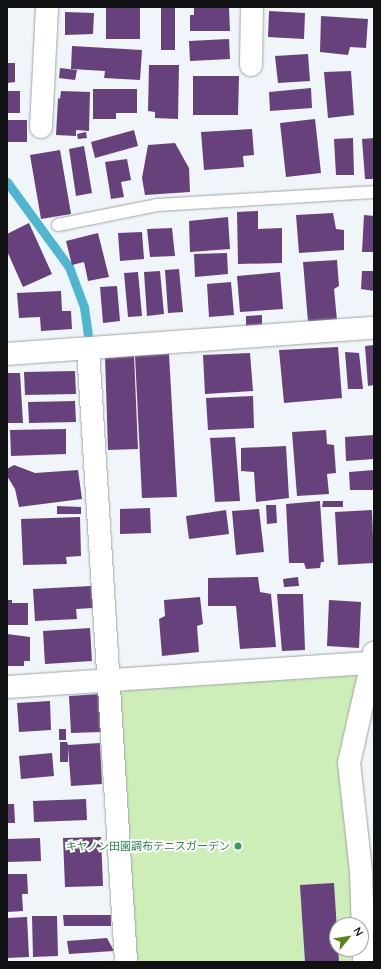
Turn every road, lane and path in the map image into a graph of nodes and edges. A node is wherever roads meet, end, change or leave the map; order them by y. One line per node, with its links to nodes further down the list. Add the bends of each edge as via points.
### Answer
1 (47, 7): 4 (street)
2 (252, 7): 3 (street)
3 (252, 65)
4 (41, 127)
5 (374, 192): 6 (lane, via 157,205)
6 (58, 225)
7 (374, 328): 8 (street)
8 (88, 349): 9 (street); 11 (street)
9 (7, 354)
10 (373, 658): 11 (street); 13 (street, via 349,763)
11 (107, 679): 12 (street); 14 (street)
12 (7, 687)
13 (367, 872): 15 (street)
14 (126, 962)
15 (364, 962)

